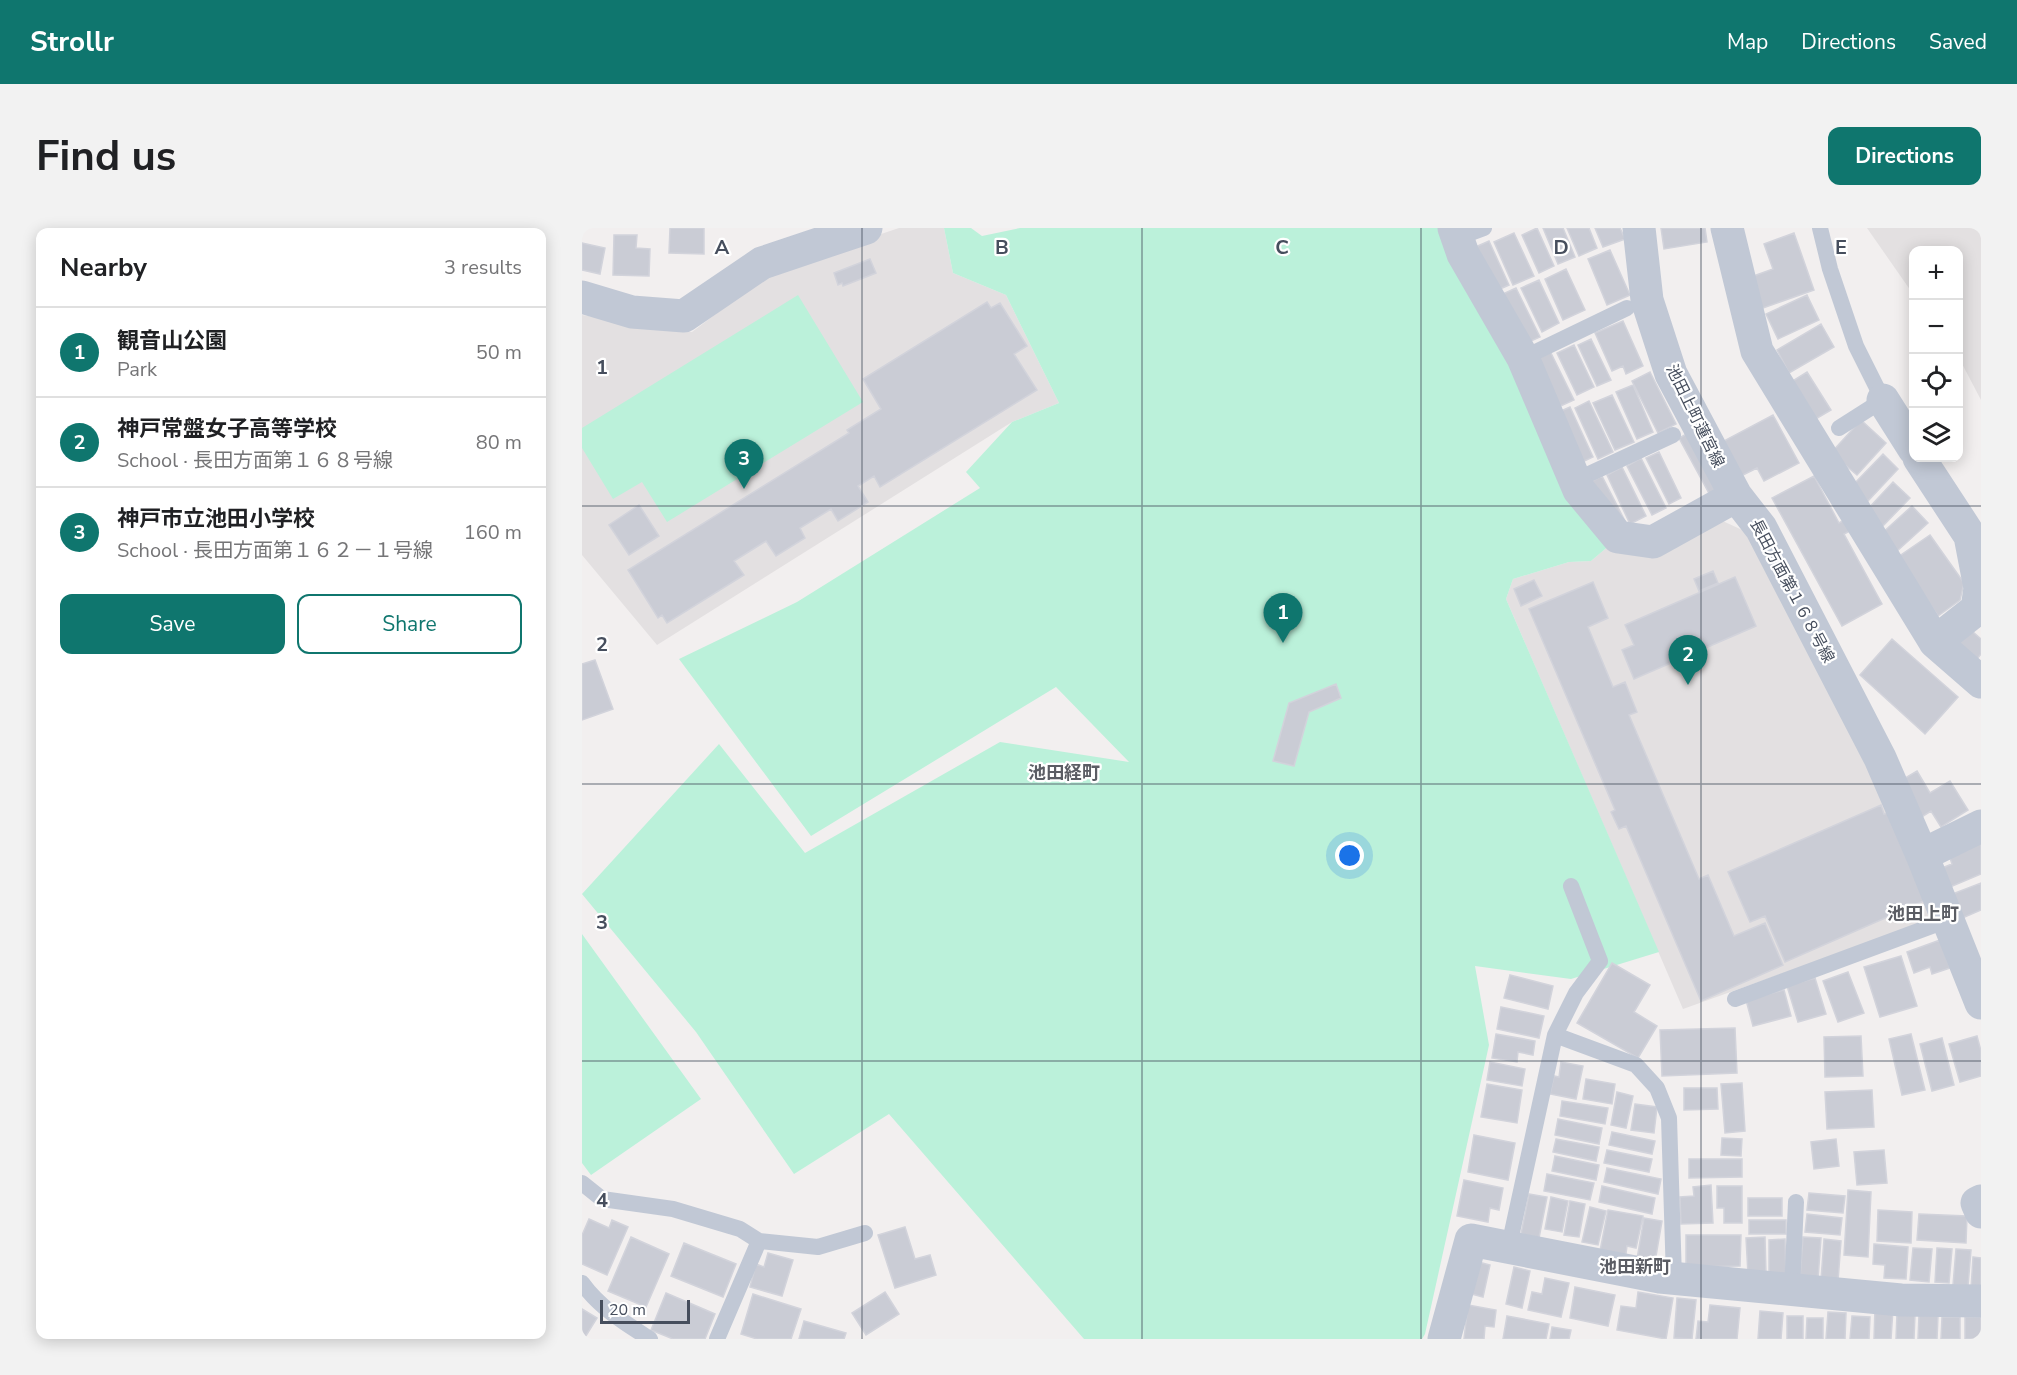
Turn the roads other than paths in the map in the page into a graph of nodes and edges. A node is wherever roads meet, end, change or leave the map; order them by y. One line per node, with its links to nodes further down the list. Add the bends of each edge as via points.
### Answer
1 (866, 228): 6 (street, via 762,263 684,315 632,312)
2 (1639, 228): 15 (street, 池田上町蓮宮線, via 1647,300 1671,374)
3 (1820, 228): 9 (lane, via 1856,346)
4 (1732, 229): 17 (street, via 1757,351)
5 (1465, 232): 8 (street, via 1463,254)
6 (582, 297)
7 (1627, 308): 8 (lane)
8 (1523, 358): 14 (street)
9 (1883, 400): 10 (lane); 12 (street)
10 (1839, 428)
11 (1673, 435): 14 (lane)
12 (1909, 441)
13 (1922, 462): 16 (street, via 1970,536 1980,588)
14 (1574, 481): 15 (street, via 1618,537 1653,542)
15 (1736, 496): 20 (street, 長田方面第１６８号線, via 1761,528 1880,758)
16 (1979, 610): 17 (street)
17 (1935, 642): 18 (street)
18 (1981, 682)
19 (1981, 826): 20 (street)
20 (1922, 855): 22 (street, 長田方面第１６８号線)
21 (1571, 886): 25 (lane, via 1600,961 1576,993)
22 (1948, 920): 23 (lane); 24 (street, 長田方面第１６８号線)
23 (1735, 999)
24 (1981, 1003)
25 (1555, 1035): 32 (lane); 33 (lane, via 1636,1065 1657,1088 1669,1118)
26 (582, 1183): 31 (lane, via 602,1199 673,1209 740,1229)
27 (1981, 1201): 29 (street, via 1977,1203)
28 (1796, 1202): 35 (lane)
29 (1981, 1212)
30 (865, 1233): 31 (lane, via 818,1247)
31 (759, 1241): 38 (lane)
32 (1509, 1246): 33 (street); 39 (street, via 1471,1240)
33 (1674, 1278): 35 (street)
34 (582, 1282): 37 (lane, via 611,1314)
35 (1792, 1290): 36 (street, via 1901,1300)
36 (1981, 1301)
37 (650, 1339)
38 (717, 1339)
39 (1444, 1339)

